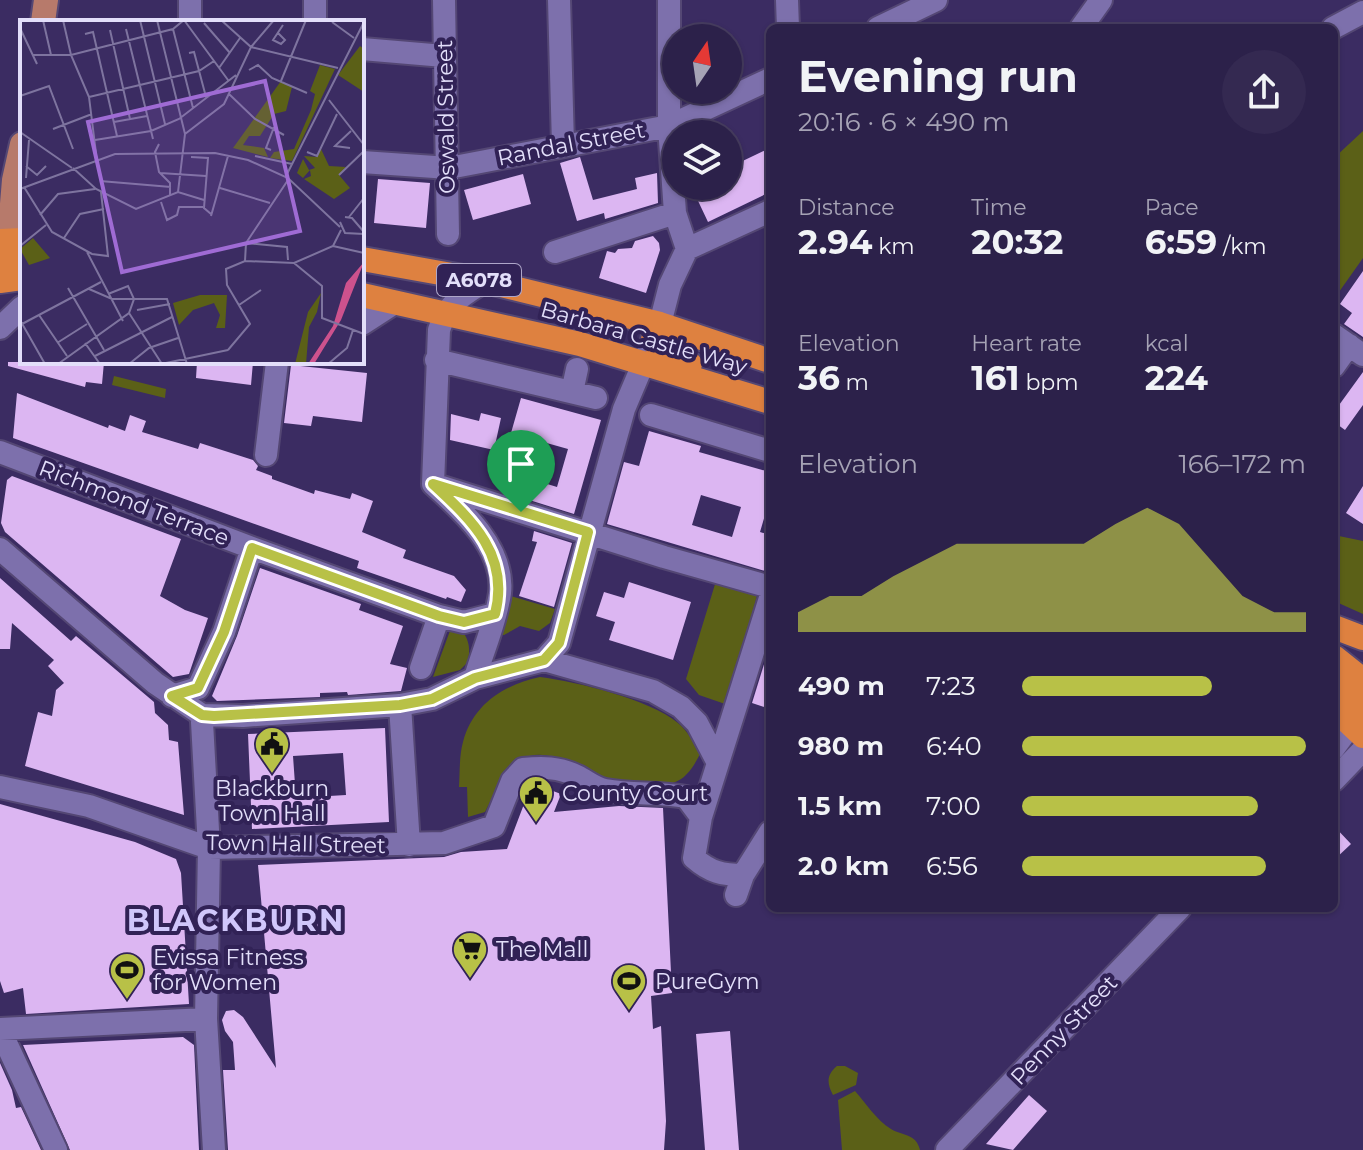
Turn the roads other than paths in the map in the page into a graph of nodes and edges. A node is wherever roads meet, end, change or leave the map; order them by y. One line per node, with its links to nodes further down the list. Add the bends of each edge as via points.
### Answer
1 (46, 0): 10 (main road)
2 (444, 0): 16 (street, Oswald Street)
3 (559, 0): 21 (street)
4 (669, 0): 18 (street)
5 (787, 0): 11 (street)
6 (936, 0): 8 (street)
7 (1101, 0): 13 (street)
8 (904, 7): 12 (street)
9 (1363, 12): 14 (street)
10 (43, 20)
11 (788, 24)
12 (883, 24)
13 (1084, 24)
14 (1338, 25)
15 (364, 49): 16 (street)
16 (444, 56): 24 (street, Oswald Street)
17 (766, 81): 19 (street, Randal Street)
18 (669, 120)
19 (682, 120)
20 (662, 127): 21 (street, Randal Street)
21 (563, 145): 24 (street, Randal Street)
22 (20, 153): 29 (main road)
23 (364, 162): 24 (street, Randal Street)
24 (449, 168): 28 (street, Oswald Street)
25 (674, 200): 26 (street)
26 (675, 213): 30 (street); 31 (street)
27 (766, 213): 30 (street)
28 (448, 234)
29 (11, 248)
30 (687, 249): 42 (street)
31 (567, 255)
32 (364, 259): 35 (highway, Barbara Castle Way / A6078)
33 (20, 278): 34 (highway)
34 (0, 281)
35 (485, 281): 39 (street); 42 (highway, Barbara Castle Way / A6078)
36 (364, 295): 37 (highway, Barbara Castle Way / A6078)
37 (396, 302): 39 (highway, Barbara Castle Way / A6078); 40 (street)
38 (20, 309): 41 (street)
39 (445, 312): 43 (street); 45 (highway, Barbara Castle Way / A6078)
40 (364, 323)
41 (0, 328)
42 (657, 332): 44 (highway, Barbara Castle Way / A6078); 45 (street); 49 (highway, A6078, via 663,354)
43 (436, 360): 48 (street); 56 (street)
44 (763, 360)
45 (642, 363): 51 (highway, Barbara Castle Way / A6078); 57 (street)
46 (277, 364): 55 (street)
47 (577, 369): 48 (street)
48 (572, 392): 50 (street)
49 (766, 392)
50 (596, 398)
51 (766, 401)
52 (666, 414): 53 (street)
53 (766, 450)
54 (0, 452): 58 (street, Richmond Terrace)
55 (266, 455)
56 (433, 484): 57 (street); 62 (street, via 470,521 494,558 500,590)
57 (588, 532): 60 (street); 67 (street, via 559,643)
58 (252, 548): 63 (street, Richmond Terrace); 74 (street, via 224,632 198,688)
59 (0, 549): 74 (street)
60 (766, 586)
61 (766, 611): 80 (street)
62 (495, 614): 63 (street, Richmond Terrace, via 464,622); 65 (street)
63 (439, 616): 69 (street)
64 (1338, 629): 66 (highway)
65 (488, 638): 70 (street, via 491,648); 71 (street)
66 (1363, 638)
67 (544, 660): 70 (street); 80 (street, via 653,691 681,707 697,723)
68 (1338, 660): 72 (highway)
69 (421, 668)
70 (516, 668): 71 (street)
71 (475, 678): 75 (street, via 432,699)
72 (1363, 680)
73 (1338, 688): 77 (highway)
74 (172, 696): 76 (street)
75 (400, 705): 76 (street); 87 (street)
76 (202, 718): 88 (street)
77 (1355, 718): 78 (street)
78 (1338, 742)
79 (1363, 750): 81 (street)
80 (718, 763): 85 (street)
81 (1338, 777)
82 (1338, 781): 83 (street)
83 (1363, 781)
84 (0, 787): 88 (street, Town Hall Street, via 89,806)
85 (701, 817): 86 (street, via 694,858 740,885); 87 (street, Town Hall Street, via 686,797 601,789 546,766 517,775 494,826 444,843)
86 (766, 839)
87 (409, 845): 88 (street, Town Hall Street)
88 (209, 848): 90 (street)
89 (1176, 912): 92 (street, Penny Street)
90 (206, 1019): 91 (street); 94 (street)
91 (0, 1030): 93 (street)
92 (952, 1149)
93 (56, 1150)
94 (214, 1150)

